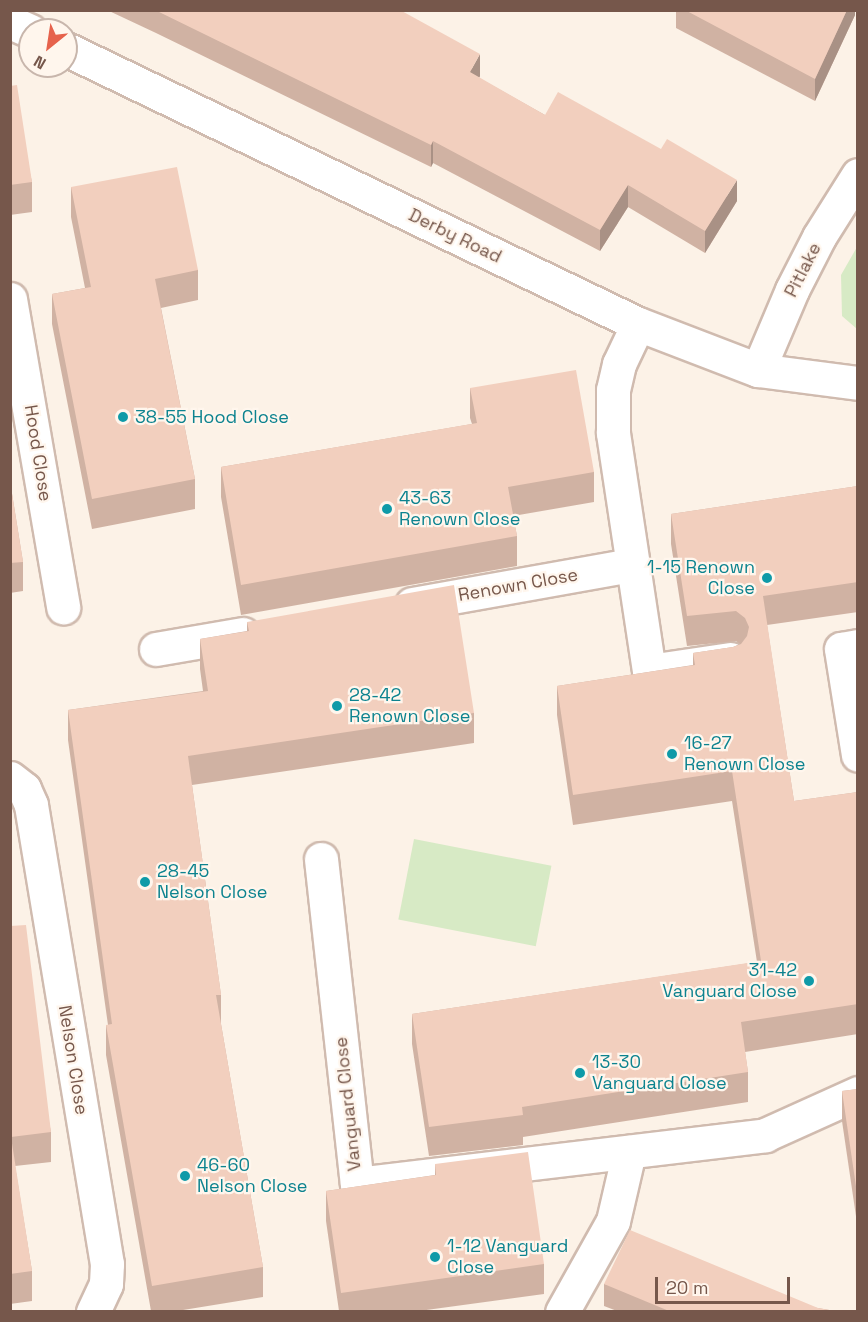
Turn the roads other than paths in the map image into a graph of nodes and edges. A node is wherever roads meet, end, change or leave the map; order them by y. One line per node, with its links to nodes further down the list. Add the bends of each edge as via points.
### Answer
1 (78, 55): 4 (street, Derby Road)
2 (858, 175): 5 (street, Pitlake, via 792,290)
3 (10, 299): 8 (street, Hood Close)
4 (638, 324): 5 (street, Derby Road); 7 (street, via 619,364 613,390 614,433)
5 (759, 370): 6 (street, Derby Road)
6 (858, 383)
7 (632, 565): 9 (street, Renown Close); 13 (street, via 649,671)
8 (63, 607)
9 (383, 609)
10 (270, 629): 12 (street)
11 (858, 646): 14 (street, via 841,649)
12 (156, 649)
13 (730, 659)
14 (858, 755)
15 (10, 778): 19 (street, Nelson Close, via 24,789 31,805 106,1264 106,1284)
16 (321, 859): 18 (street, Vanguard Close, via 357,1184)
17 (858, 1094): 18 (street, Vanguard Close, via 765,1135)
18 (629, 1152): 20 (street, via 613,1221)
19 (93, 1311)
20 (562, 1311)

